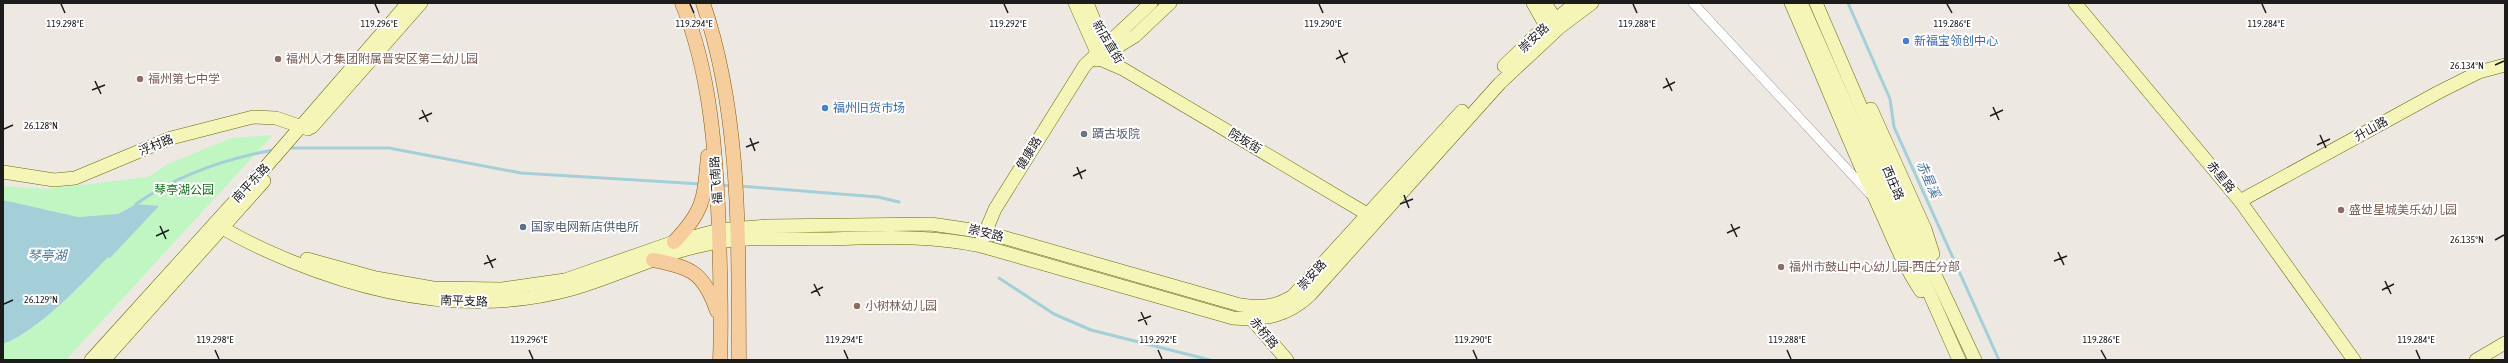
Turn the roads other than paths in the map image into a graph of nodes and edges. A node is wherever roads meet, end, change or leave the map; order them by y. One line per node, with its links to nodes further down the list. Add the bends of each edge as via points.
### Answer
1 (408, 3): 24 (street, 南平东路)
2 (421, 3): 24 (street, 南平东路)
3 (682, 3): 25 (main road, 福飞南路, via 698,57 711,127)
4 (703, 3): 34 (main road, 福飞南路, via 725,91)
5 (1075, 3): 21 (street, 新店直街)
6 (1087, 3): 20 (street, 新店直街)
7 (1151, 3): 20 (street, 健康路)
8 (1170, 3): 20 (street, 健康路, via 1135,36)
9 (1533, 3): 19 (street)
10 (1545, 3): 19 (street)
11 (1577, 3): 19 (street, 崇安路)
12 (1592, 3): 19 (street, 崇安路)
13 (1693, 3): 28 (street)
14 (1791, 3): 28 (street)
15 (1801, 3): 32 (street)
16 (1816, 3): 32 (street, 西庄路)
17 (1824, 3): 40 (street, via 1924,229)
18 (2075, 3): 29 (street, 赤星路)
19 (1553, 27): 30 (street, 崇安路, via 1493,77); 42 (street, 崇安路, via 1484,100 1310,295 1281,314)
20 (1109, 49): 21 (street, 健康路); 23 (street, 新店直街)
21 (1098, 56): 23 (street, 新店直街); 33 (street, 健康路, via 1085,65 994,209)
22 (2505, 65): 29 (street, 升山路, via 2479,72 2439,92)
23 (1123, 68): 30 (street, 院坂街)
24 (305, 130): 26 (street, 南平东路); 26 (street, 南平东路, via 292,137); 27 (street, 浮村路, via 269,116 244,119 171,138 90,173 67,179 54,180)
25 (711, 161): 35 (main road, 福飞南路, via 718,203); 36 (main road, via 702,205 696,217)
26 (269, 169): 31 (street, 南平东路)
27 (3, 172)
28 (1876, 201): 41 (street, via 1913,279)
29 (2240, 201): 52 (street, 赤星路)
30 (1367, 214): 39 (street, 崇安路, via 1294,296 1271,306)
31 (222, 223): 36 (street, 南平支路, via 333,267 398,282 459,290 502,289 560,281); 38 (street, 南平支路, via 258,248 340,280 398,294 454,301 492,302 554,293); 45 (street, 南平东路); 46 (street, 南平东路)
32 (1907, 231): 40 (street, 西庄路); 41 (street, 西庄路)
33 (985, 232): 34 (street, 崇安路, via 956,226 907,223); 37 (street, 健康路); 39 (street, 崇安路)
34 (738, 234): 35 (street); 37 (street, 崇安路, via 927,239); 48 (main road, 福飞南路)
35 (719, 236): 36 (street, 南平支路); 38 (street, 南平支路); 43 (main road, 福飞南路)
36 (674, 242)
37 (981, 246): 42 (street, 崇安路, via 1233,318)
38 (653, 260): 43 (main road, via 677,264 696,272 711,293)
39 (1240, 305): 42 (street, 赤桥路)
40 (1952, 310): 51 (street, 西庄路)
41 (1940, 317): 50 (street, 西庄路)
42 (1252, 319): 49 (street, 赤桥路)
43 (722, 325): 47 (main road, 福飞南路)
44 (2505, 343): 53 (street)
45 (91, 360)
46 (104, 360)
47 (720, 360)
48 (739, 360)
49 (1287, 360)
50 (1959, 360)
51 (1975, 360)
52 (2354, 360)
53 (2476, 360)

